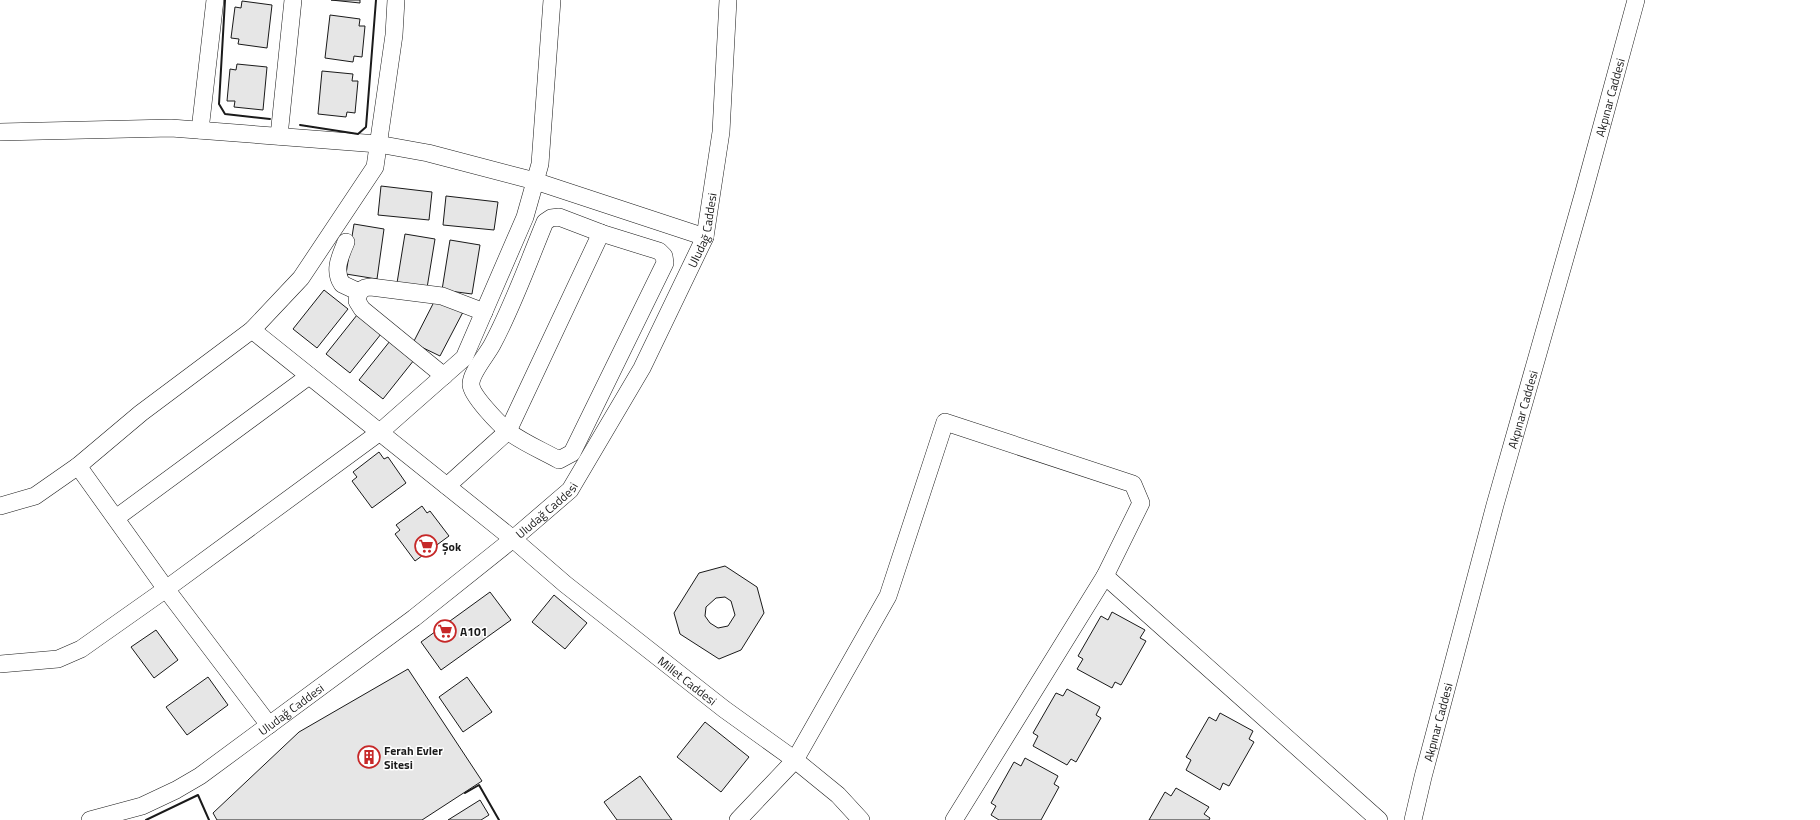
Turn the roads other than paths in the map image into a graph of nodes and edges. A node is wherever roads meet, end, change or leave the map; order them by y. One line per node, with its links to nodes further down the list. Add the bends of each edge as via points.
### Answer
1 (215, 0): 7 (street)
2 (293, 0): 9 (street)
3 (396, 0): 10 (street, via 394,35)
4 (552, 0): 11 (street, via 540,164)
5 (728, 0): 13 (street, Uludağ Caddesi, via 721,132)
6 (1636, 0): 37 (street, Akpınar Caddesi, via 1495,505)
7 (200, 130): 8 (street, via 171,128); 9 (street)
8 (0, 132)
9 (279, 136): 10 (street)
10 (378, 144): 11 (street, via 428,153); 17 (street, via 375,167 300,278)
11 (535, 181): 13 (street); 16 (street, via 525,217)
12 (602, 234): 20 (street); 20 (street, via 559,217 545,222 498,334 471,378 473,393); 20 (street, via 659,251 664,256 665,263 572,453 559,460)
13 (705, 237): 26 (street, Uludağ Caddesi, via 642,368 570,490)
14 (346, 242): 15 (street, via 337,266 338,274 342,284)
15 (359, 292): 16 (street, via 371,287 442,296); 19 (street, via 357,301 362,309)
16 (484, 312): 19 (street, via 464,358)
17 (252, 330): 18 (street, Millet Caddesi); 22 (street, via 141,413)
18 (309, 376): 21 (street, Millet Caddesi); 25 (street)
19 (444, 376): 21 (street)
20 (508, 431): 23 (street)
21 (380, 432): 23 (street, Millet Caddesi); 28 (street)
22 (78, 466): 24 (street, via 35,496); 25 (street)
23 (447, 486): 26 (street, Millet Caddesi)
24 (0, 506)
25 (116, 518): 28 (street)
26 (513, 539): 30 (street, Uludağ Caddesi, via 414,618); 31 (street, Millet Caddesi, via 565,584 724,709)
27 (1105, 576): 31 (street, via 1141,503 1134,484 945,422 888,596); 35 (street); 36 (street)
28 (166, 589): 29 (street, via 81,649 58,659); 30 (street)
29 (0, 664)
30 (269, 725): 32 (street, Uludağ Caddesi, via 200,776 176,790 142,806)
31 (795, 760): 33 (street); 34 (street, Millet Caddesi, via 838,795)
32 (90, 820)
33 (738, 820)
34 (861, 820)
35 (954, 820)
36 (1379, 820)
37 (1413, 820)

